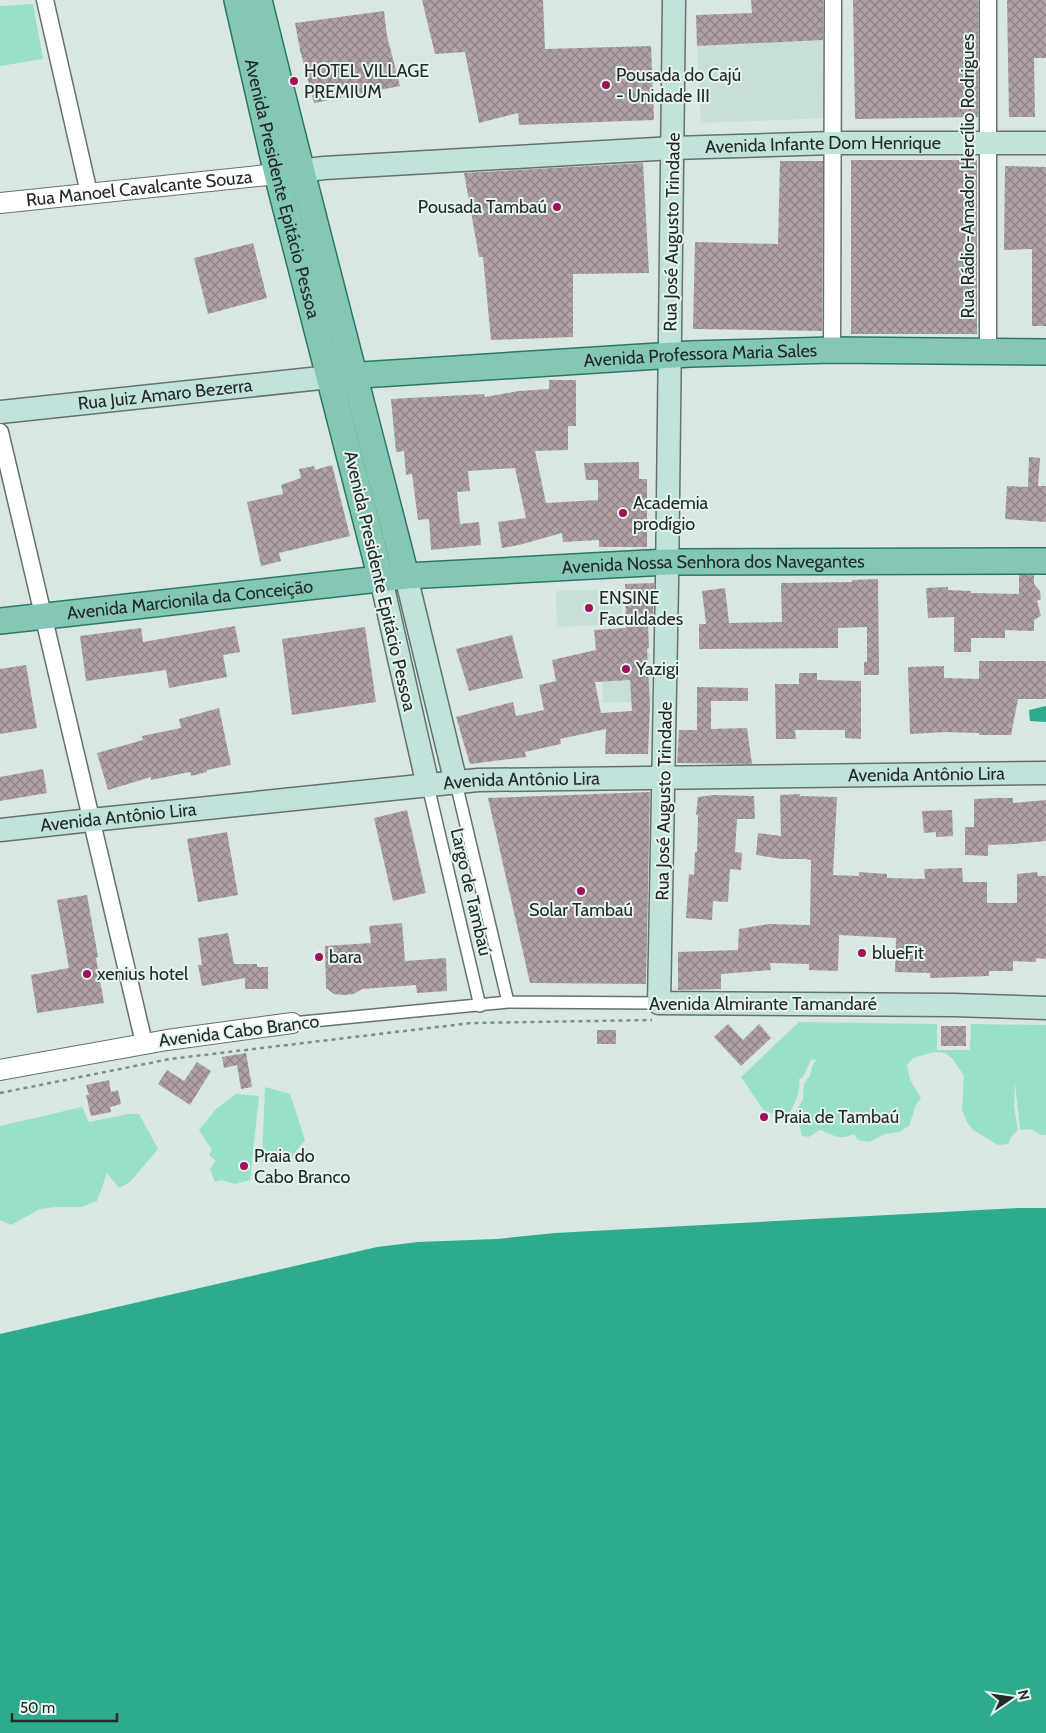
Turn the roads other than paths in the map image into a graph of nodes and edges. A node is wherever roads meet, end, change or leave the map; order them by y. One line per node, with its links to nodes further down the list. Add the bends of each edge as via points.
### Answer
1 (45, 0): 12 (street)
2 (237, 0): 11 (main road, Avenida Presidente Epitácio Pessoa)
3 (259, 0): 11 (main road, Avenida Presidente Epitácio Pessoa)
4 (674, 0): 10 (main road, Rua José Augusto Trindade)
5 (833, 0): 9 (street)
6 (988, 0): 7 (street, Rua Rádio-Amador Hercílio Rodrigues)
7 (988, 143): 8 (main road, Avenida Infante Dom Henrique); 9 (main road, Avenida Infante Dom Henrique); 15 (street, Rua Rádio-Amador Hercílio Rodrigues)
8 (1046, 143)
9 (833, 144): 10 (main road, Avenida Infante Dom Henrique); 14 (street)
10 (673, 148): 11 (main road, Avenida Infante Dom Henrique); 17 (main road, Rua José Augusto Trindade)
11 (289, 172): 12 (street, Rua Manoel Cavalcante Souza); 18 (main road, Avenida Presidente Epitácio Pessoa); 19 (main road, Avenida Presidente Epitácio Pessoa)
12 (89, 193): 13 (street, Rua Manoel Cavalcante Souza)
13 (0, 203)
14 (832, 350): 15 (main road, Avenida Professora Maria Sales); 17 (main road, Avenida Professora Maria Sales)
15 (988, 352): 16 (main road, Avenida Professora Maria Sales)
16 (1046, 352)
17 (669, 355): 18 (main road, Avenida Professora Maria Sales); 23 (main road, Rua José Augusto Trindade)
18 (355, 375): 19 (main road); 24 (main road, Avenida Presidente Epitácio Pessoa)
19 (330, 377): 20 (main road, Rua Juiz Amaro Bezerra); 25 (main road, Avenida Presidente Epitácio Pessoa)
20 (0, 412)
21 (0, 432): 26 (street)
22 (1046, 561): 23 (main road, Avenida Nossa Senhora dos Navegantes)
23 (667, 562): 24 (main road, Avenida Nossa Senhora dos Navegantes); 29 (main road, Rua José Augusto Trindade)
24 (406, 576): 25 (main road, Avenida Nossa Senhora dos Navegantes); 30 (main road, Avenida Presidente Epitácio Pessoa)
25 (380, 579): 26 (main road, Avenida Marcionila da Conceição); 31 (main road, Avenida Presidente Epitácio Pessoa)
26 (43, 616): 27 (main road, Avenida Marcionila da Conceição); 32 (street)
27 (0, 621)
28 (1046, 773): 29 (main road, Avenida Antônio Lira)
29 (664, 778): 30 (main road, Avenida Antônio Lira); 35 (main road, Rua José Augusto Trindade)
30 (456, 783): 31 (main road, Avenida Antônio Lira); 34 (street, Largo de Tambaú)
31 (428, 786): 32 (main road, Avenida Antônio Lira); 36 (street, Largo de Tambaú)
32 (91, 820): 33 (main road, Avenida Antônio Lira); 39 (street)
33 (0, 830)
34 (508, 1002): 35 (street, Avenida Almirante Tamandaré); 36 (street, Avenida Almirante Tamandaré)
35 (660, 1003): 37 (main road, Avenida Almirante Tamandaré)
36 (480, 1006): 38 (street, Avenida Cabo Branco)
37 (1046, 1008)
38 (292, 1023): 39 (street, Avenida Cabo Branco)
39 (144, 1044): 40 (street, Avenida Cabo Branco)
40 (0, 1070)

